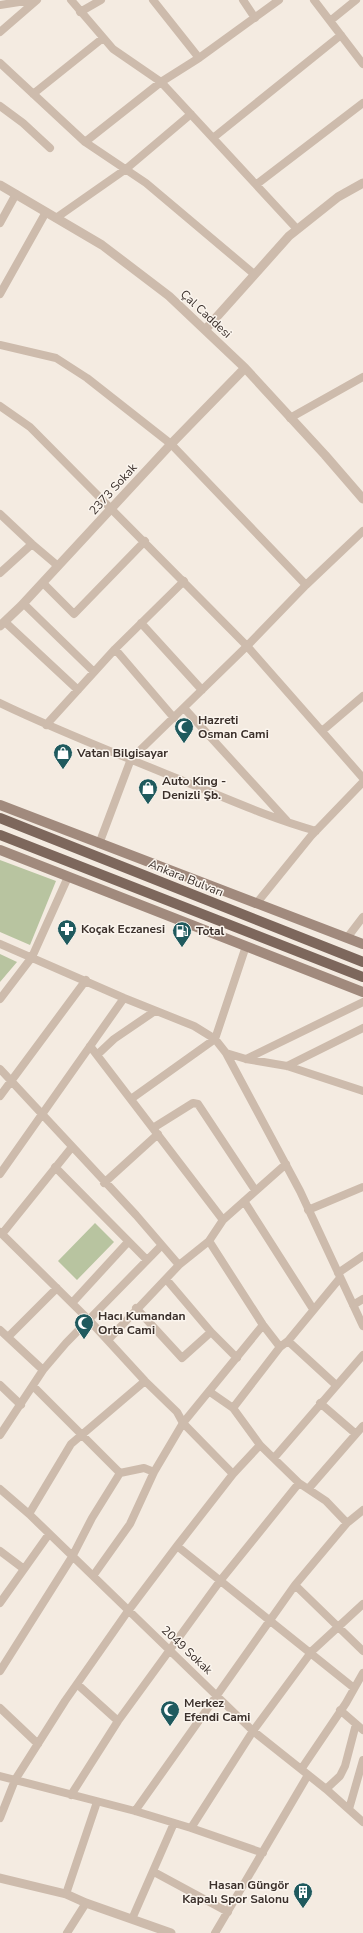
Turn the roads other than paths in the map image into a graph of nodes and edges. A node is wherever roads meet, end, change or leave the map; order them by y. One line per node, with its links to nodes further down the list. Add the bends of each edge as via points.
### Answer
1 (32, 0): 10 (street)
2 (38, 0): 14 (street)
3 (71, 0): 11 (street)
4 (101, 0): 11 (street)
5 (153, 0): 17 (street)
6 (243, 0): 12 (street)
7 (279, 0): 12 (street)
8 (314, 0): 13 (street)
9 (356, 0): 13 (street)
10 (0, 5)
11 (80, 12): 16 (street)
12 (255, 18): 17 (street)
13 (330, 21): 15 (street)
14 (0, 32)
15 (341, 36): 19 (street); 25 (street)
16 (103, 38): 20 (street, via 113,49); 21 (street)
17 (199, 58): 20 (street)
18 (0, 63): 21 (street)
19 (363, 64)
20 (161, 82): 24 (street); 26 (street)
21 (33, 94): 26 (street)
22 (363, 103): 30 (street)
23 (0, 106): 27 (street)
24 (191, 114): 25 (street); 28 (street)
25 (213, 138): 30 (street)
26 (85, 142): 28 (street)
27 (50, 148)
28 (126, 169): 34 (street); 37 (street)
29 (363, 183): 36 (street, via 338,197)
30 (257, 184): 36 (street)
31 (0, 185): 32 (street, Çal Caddesi)
32 (16, 194): 33 (street, Çal Caddesi); 35 (street)
33 (46, 212): 34 (street, Çal Caddesi); 38 (street)
34 (56, 218): 39 (street, Çal Caddesi, via 102,245 169,296)
35 (0, 223)
36 (297, 229): 37 (street)
37 (254, 274): 39 (street)
38 (0, 294)
39 (205, 330): 41 (street, Çal Caddesi)
40 (0, 345): 45 (street, via 56,358 87,378)
41 (245, 368): 44 (street, Çal Caddesi); 45 (street, 2373 Sokak)
42 (363, 378): 44 (street)
43 (0, 406): 47 (street, via 30,427)
44 (290, 418): 46 (street, Çal Caddesi)
45 (171, 444): 47 (street, 2373 Sokak); 56 (street)
46 (363, 499)
47 (112, 508): 50 (street); 52 (street, 2373 Sokak)
48 (0, 514): 51 (street)
49 (363, 531): 56 (street)
50 (145, 541): 54 (street); 55 (street, via 74,614)
51 (32, 544): 52 (street); 53 (street)
52 (58, 566): 55 (street, 2373 Sokak)
53 (0, 573)
54 (184, 581): 58 (street); 60 (street)
55 (43, 583): 57 (street, 2373 Sokak)
56 (306, 585): 60 (street)
57 (24, 604): 59 (street, 2373 Sokak); 62 (street)
58 (141, 623): 61 (street); 64 (street)
59 (2, 624): 63 (street)
60 (247, 646): 64 (street); 70 (street)
61 (114, 649): 62 (street); 68 (street)
62 (94, 672): 63 (street)
63 (78, 690): 69 (street)
64 (202, 690): 67 (street)
65 (363, 696): 70 (street)
66 (0, 703): 69 (street)
67 (184, 708): 68 (street); 76 (street)
68 (174, 718): 71 (street)
69 (46, 726): 71 (street)
70 (322, 731): 72 (street)
71 (131, 759): 76 (street); 79 (street)
72 (363, 778)
73 (363, 782): 77 (street)
74 (0, 805): 79 (main road)
75 (0, 818): 89 (main road, Ankara Bulvarı)
76 (290, 823): 77 (street)
77 (316, 831): 82 (street)
78 (0, 836): 90 (main road)
79 (99, 844): 82 (main road)
80 (0, 850): 81 (main road)
81 (68, 877): 87 (main road); 88 (street)
82 (256, 904): 84 (main road)
83 (363, 917): 84 (street)
84 (347, 938): 86 (main road)
85 (0, 944): 88 (street)
86 (363, 944)
87 (246, 946): 92 (main road); 98 (street)
88 (32, 957): 91 (street); 94 (street)
89 (363, 962)
90 (363, 977)
91 (86, 980): 93 (street); 105 (street)
92 (363, 992)
93 (124, 998): 96 (street); 99 (street)
94 (0, 999)
95 (363, 1002): 102 (street)
96 (155, 1011): 98 (street, via 194,1026); 101 (street, via 114,1038)
97 (363, 1028): 103 (street)
98 (215, 1039): 100 (street); 108 (street)
99 (90, 1046): 101 (street); 109 (street)
100 (226, 1053): 102 (street); 112 (street)
101 (98, 1055): 108 (street)
102 (246, 1059): 103 (street)
103 (287, 1066): 106 (street)
104 (0, 1069): 105 (street)
105 (11, 1081): 107 (street); 109 (street)
106 (363, 1091)
107 (0, 1096)
108 (131, 1099): 110 (street)
109 (43, 1114): 111 (street); 114 (street)
110 (155, 1131): 115 (street); 117 (street, via 193,1102 198,1104); 120 (street)
111 (72, 1147): 113 (street); 115 (street)
112 (286, 1164): 117 (street); 119 (street)
113 (55, 1167): 121 (street); 123 (street)
114 (0, 1174)
115 (104, 1182): 124 (street)
116 (363, 1187): 119 (street)
117 (255, 1190): 118 (street)
118 (244, 1201): 120 (street); 135 (street)
119 (308, 1210): 128 (street)
120 (223, 1220): 122 (street)
121 (1, 1233): 130 (street)
122 (208, 1240): 127 (street); 137 (street)
123 (128, 1242): 126 (street); 132 (street)
124 (161, 1246): 126 (street); 127 (street)
125 (363, 1256): 128 (street)
126 (146, 1260): 136 (street)
127 (179, 1265): 129 (street)
128 (339, 1275): 133 (street); 135 (street)
129 (166, 1279): 134 (street); 140 (street)
130 (57, 1288): 132 (street); 141 (street)
131 (363, 1299): 133 (street)
132 (72, 1303): 136 (street)
133 (353, 1305): 138 (street)
134 (136, 1308): 140 (street, via 182,1358); 142 (street)
135 (314, 1309): 143 (street)
136 (89, 1320): 142 (street); 147 (street)
137 (263, 1325): 144 (street); 146 (street)
138 (363, 1326)
139 (0, 1330): 141 (street)
140 (211, 1332): 146 (street)
141 (8, 1337): 147 (street)
142 (108, 1340): 148 (street)
143 (288, 1341): 144 (street); 150 (street)
144 (280, 1347): 155 (street)
145 (363, 1355): 150 (street)
146 (237, 1358): 152 (street)
147 (43, 1370): 151 (street)
148 (145, 1382): 156 (street, via 177,1412); 160 (street)
149 (0, 1385): 154 (street)
150 (336, 1385): 153 (street)
151 (33, 1386): 154 (street); 160 (street)
152 (210, 1392): 155 (street); 156 (street)
153 (320, 1403): 158 (street); 162 (street)
154 (21, 1405): 159 (street)
155 (233, 1408): 161 (street)
156 (183, 1423): 163 (street); 165 (street)
157 (363, 1426): 158 (street)
158 (356, 1434): 167 (street)
159 (0, 1435)
160 (83, 1435): 164 (street); 170 (street, via 71,1444)
161 (260, 1445): 162 (street); 165 (street)
162 (274, 1458): 166 (street)
163 (154, 1472): 164 (street, via 144,1468); 177 (street, via 130,1524)
164 (120, 1473): 175 (street)
165 (233, 1474): 173 (street)
166 (299, 1483): 167 (street); 178 (street)
167 (309, 1488): 171 (street, via 326,1501)
168 (0, 1489): 170 (street, 2049 Sokak)
169 (363, 1510): 171 (street)
170 (29, 1514): 172 (street, 2049 Sokak)
171 (347, 1524): 179 (street)
172 (49, 1534): 175 (street, 2049 Sokak); 176 (street)
173 (177, 1546): 178 (street); 182 (street)
174 (0, 1551): 176 (street)
175 (72, 1557): 177 (street, 2049 Sokak); 188 (street)
176 (24, 1569): 180 (street)
177 (93, 1576): 182 (street, 2049 Sokak)
178 (220, 1580): 183 (street); 185 (street)
179 (295, 1585): 183 (street); 184 (street)
180 (0, 1603)
181 (363, 1604): 184 (street)
182 (128, 1612): 185 (street, 2049 Sokak); 190 (street)
183 (269, 1620): 187 (street); 192 (street)
184 (338, 1628): 186 (street); 187 (street)
185 (170, 1651): 192 (street, 2049 Sokak); 195 (street)
186 (363, 1651)
187 (311, 1654): 191 (street); 198 (street)
188 (0, 1672)
189 (363, 1673): 191 (street)
190 (77, 1684): 195 (street); 199 (street)
191 (354, 1688): 194 (street)
192 (216, 1695): 198 (street, 2049 Sokak); 209 (street)
193 (0, 1708): 199 (street)
194 (340, 1710): 196 (street); 201 (street)
195 (118, 1721): 206 (street)
196 (356, 1724): 197 (street); 205 (street, via 345,1766 340,1776)
197 (363, 1730)
198 (253, 1731): 201 (street, 2049 Sokak); 213 (street)
199 (38, 1744): 204 (street)
200 (363, 1760): 208 (street)
201 (302, 1768): 202 (street, 2049 Sokak)
202 (308, 1774): 205 (street, 2049 Sokak); 214 (street)
203 (0, 1776): 204 (street)
204 (15, 1780): 206 (street); 210 (street)
205 (326, 1788): 208 (street, 2049 Sokak)
206 (71, 1795): 207 (street)
207 (97, 1802): 209 (street); 217 (street)
208 (349, 1809): 211 (street, 2049 Sokak)
209 (135, 1812): 212 (street)
210 (0, 1818)
211 (363, 1822)
212 (174, 1823): 213 (street); 215 (street)
213 (191, 1828): 214 (street)
214 (263, 1853): 219 (street)
215 (154, 1872): 219 (street); 220 (street)
216 (0, 1878): 217 (street)
217 (66, 1894): 218 (street)
218 (86, 1903): 220 (street); 221 (street)
219 (228, 1912): 223 (street)
220 (132, 1919): 222 (street)
221 (67, 1933)
222 (171, 1933)
223 (215, 1933)

